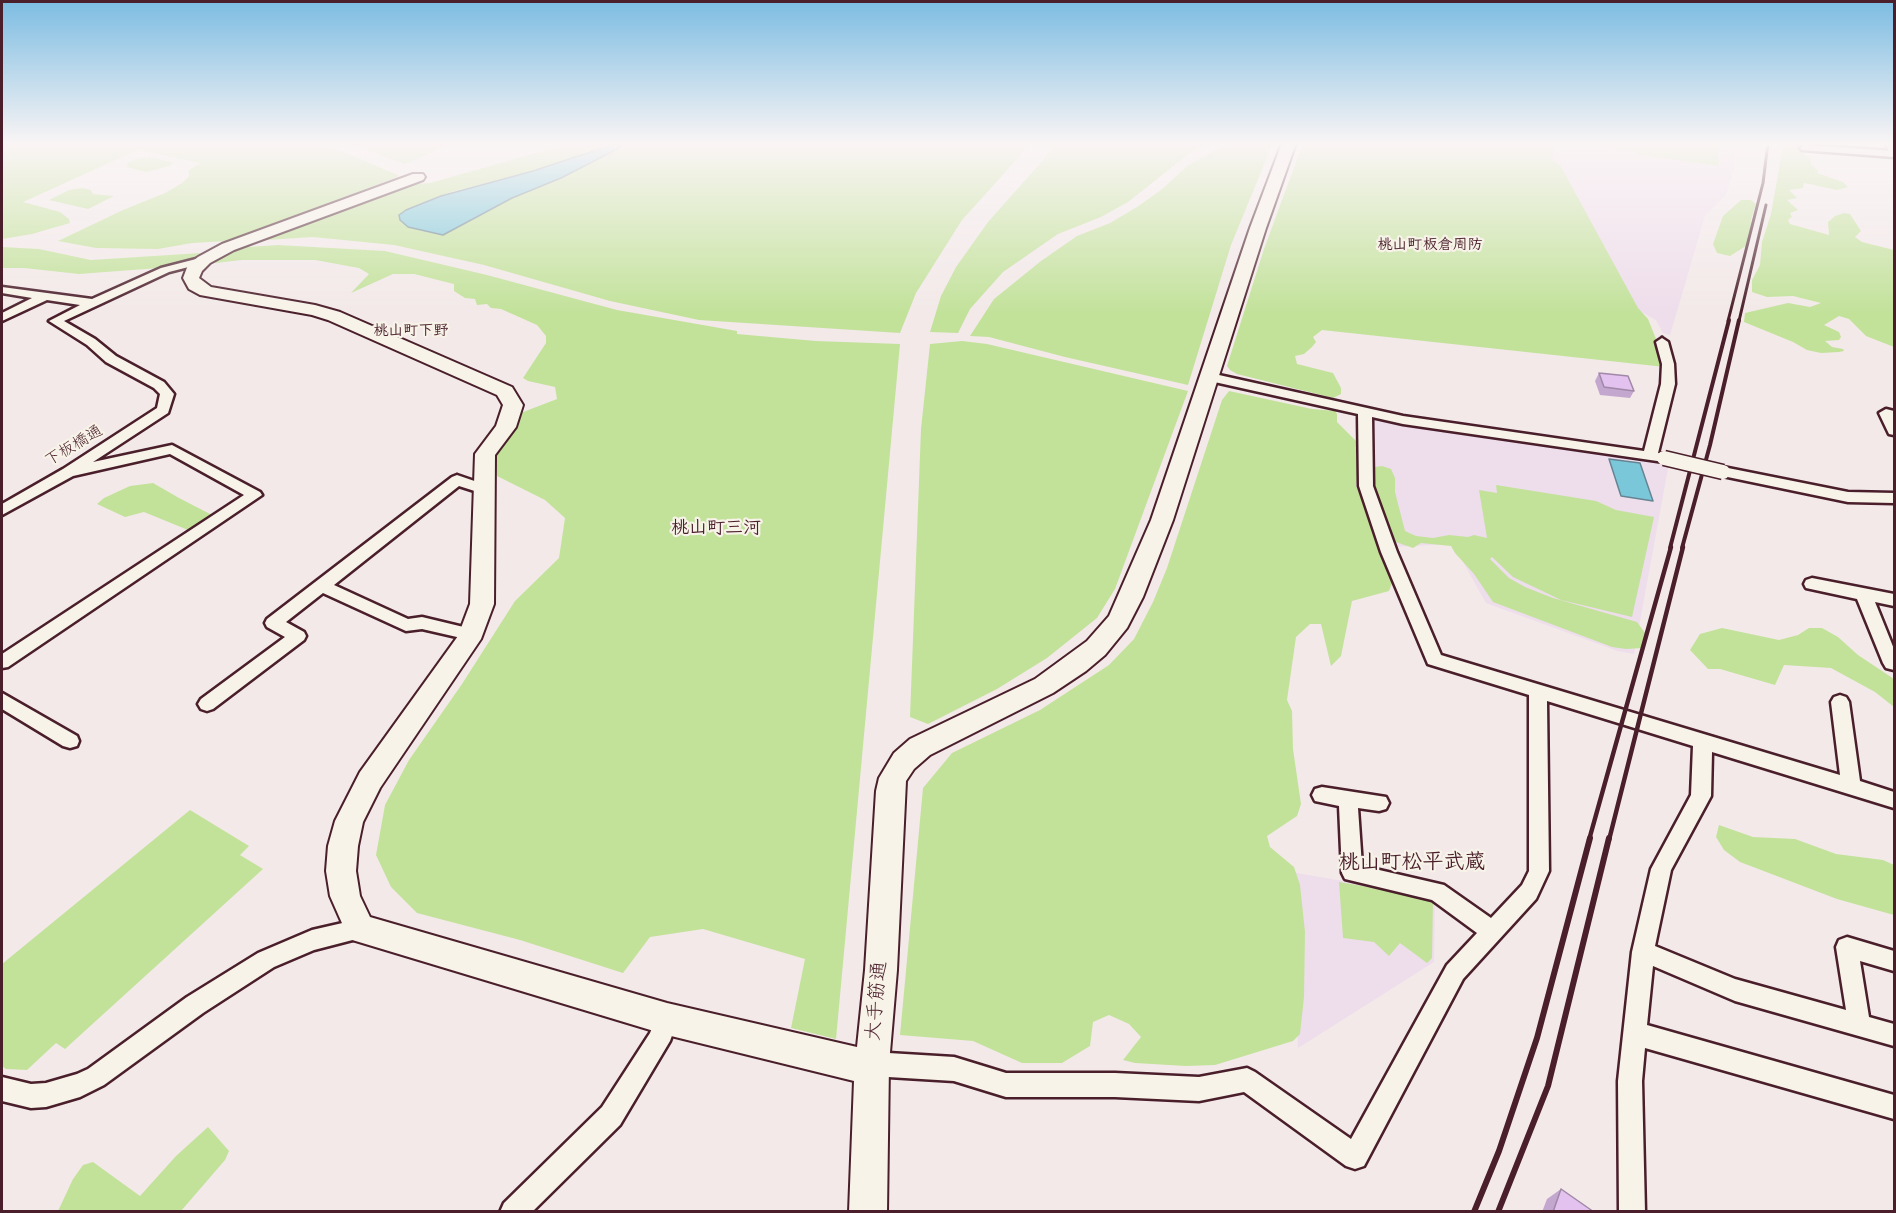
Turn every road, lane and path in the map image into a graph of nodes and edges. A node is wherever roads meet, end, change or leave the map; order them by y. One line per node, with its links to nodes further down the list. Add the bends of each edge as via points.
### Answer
1 (356, 200): 3 (street, via 258,235)
2 (1268, 200): 9 (street)
3 (204, 260): 6 (street, via 165,270); 15 (street, via 192,278 200,288 334,316 505,391 513,405 506,427 485,454)
4 (2, 290): 5 (street)
5 (46, 296): 6 (street); 7 (street)
6 (92, 303): 14 (street, 下板橋通, via 55,321 111,359 159,385 167,394 163,410)
7 (2, 317)
8 (1662, 342): 13 (street, via 1668,384)
9 (1210, 377): 10 (street); 44 (street, 大手筋通, via 1162,520 1131,597 1107,636 1077,664 1044,686 920,747 900,766 890,791)
10 (1365, 412): 13 (street); 25 (street, via 1366,486 1434,659)
11 (1894, 415): 12 (street, via 1886,413)
12 (1894, 431)
13 (1657, 457): 16 (street, bridge, via 1848,497)
14 (68, 472): 17 (street, 下板橋通); 23 (street, via 172,449 255,495)
15 (484, 489): 19 (street, via 457,480); 22 (street, via 482,604)
16 (1894, 498)
17 (2, 510)
18 (1812, 584): 20 (street)
19 (322, 586): 22 (street, via 406,625 422,623); 28 (street, via 273,623 298,636)
20 (1863, 594): 21 (street); 24 (street)
21 (1894, 600)
22 (470, 634): 36 (street, via 370,780 349,821 343,846 342,884)
23 (2, 662)
24 (1894, 664)
25 (1538, 689): 29 (street); 37 (street, via 1539,871 1529,892)
26 (2, 700): 30 (street)
27 (1840, 702): 31 (street)
28 (207, 704)
29 (1703, 740): 31 (street); 38 (street, via 1701,796 1661,869)
30 (70, 741)
31 (1851, 787): 34 (street)
32 (1322, 795): 33 (street)
33 (1348, 799): 35 (street); 37 (street, via 1352,873 1437,892)
34 (1894, 800)
35 (1379, 803)
36 (360, 929): 40 (street); 45 (street, via 312,940 266,960 80,1085 31,1096)
37 (1493, 932): 44 (street, via 1455,972 1355,1157 1247,1080 1199,1089 1006,1085 954,1069)
38 (1643, 952): 41 (street, via 1735,990); 42 (street)
39 (1894, 961): 41 (street, via 1847,947)
40 (667, 1019): 44 (street, via 852,1064); 47 (street, via 658,1041 612,1116)
41 (1859, 1023): 43 (street)
42 (1634, 1033): 46 (street); 49 (street, via 1630,1081)
43 (1894, 1035)
44 (872, 1064): 48 (street, 大手筋通)
45 (2, 1089)
46 (1894, 1107)
47 (513, 1212)
48 (868, 1212)
49 (1632, 1212)

